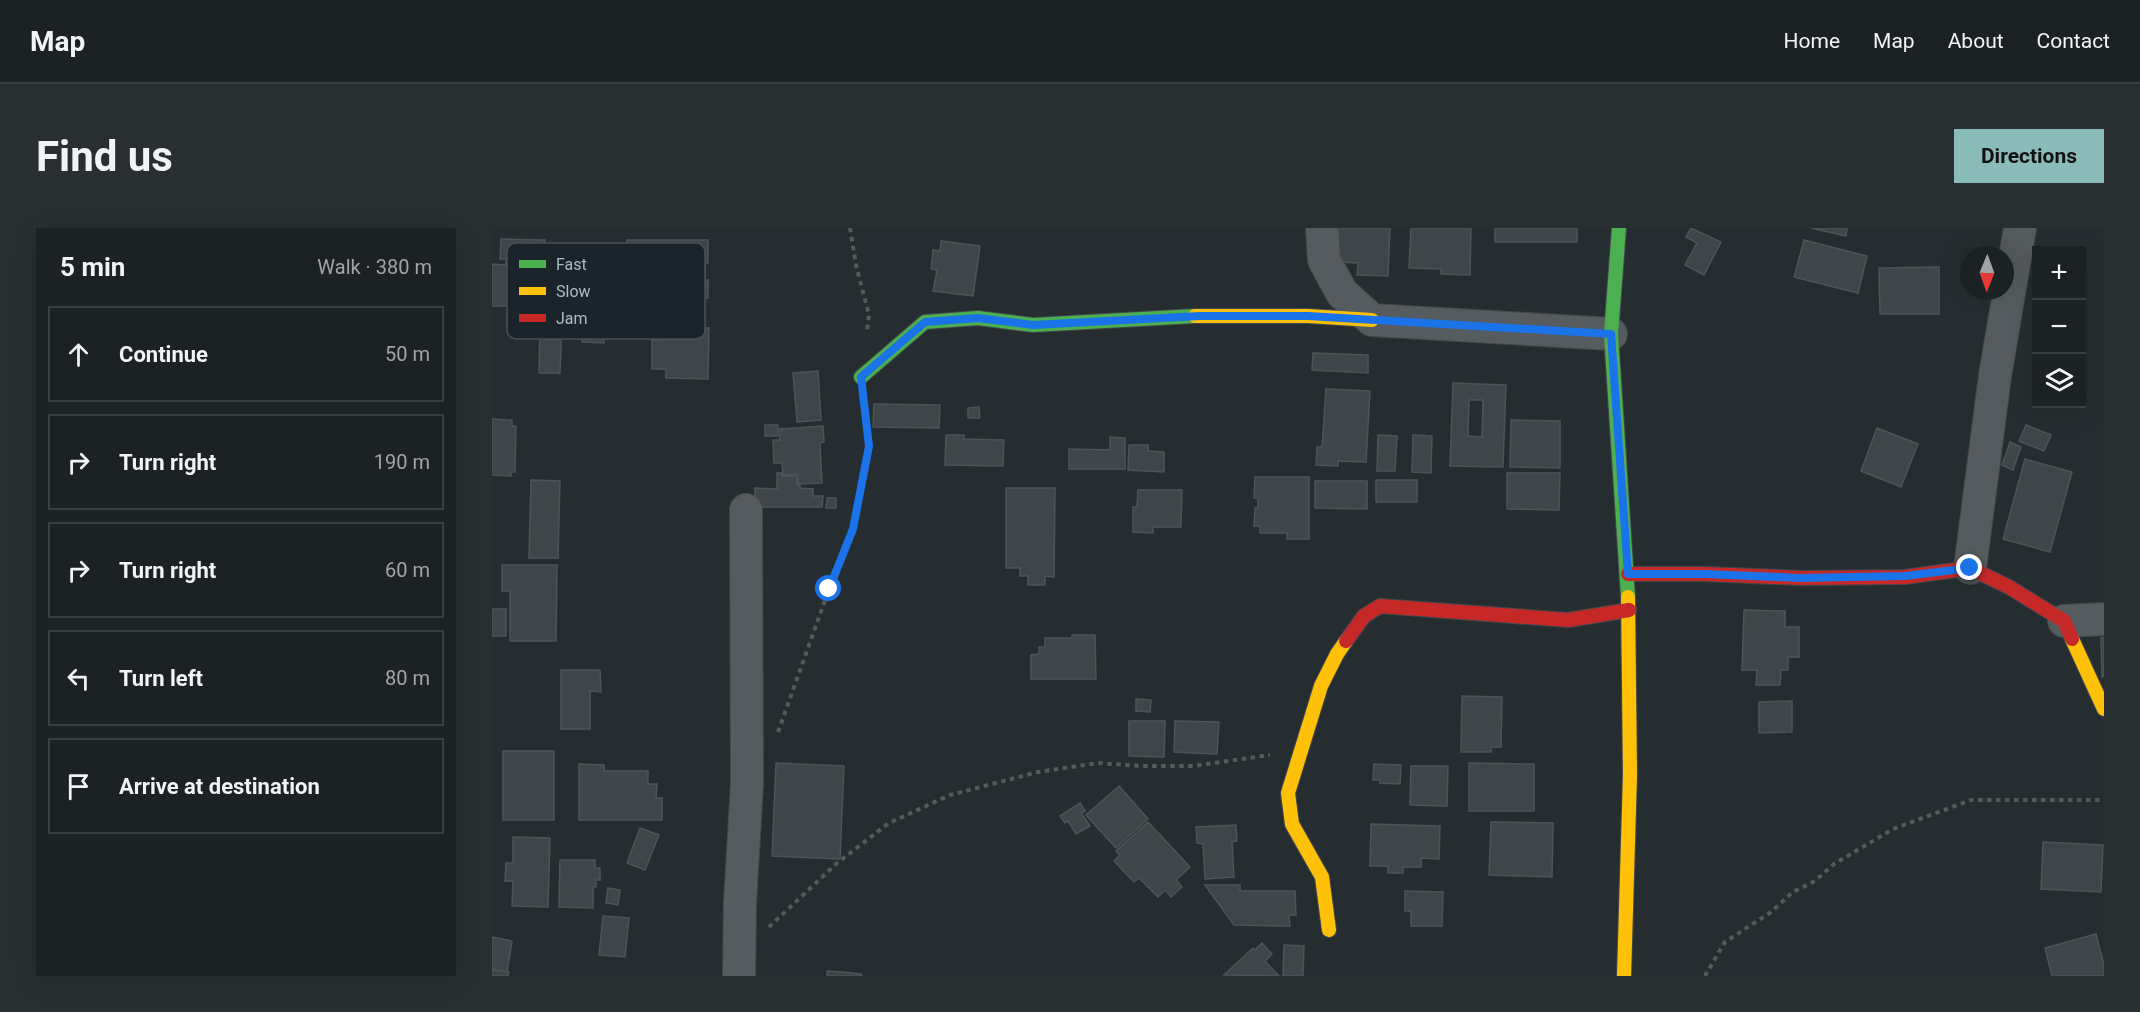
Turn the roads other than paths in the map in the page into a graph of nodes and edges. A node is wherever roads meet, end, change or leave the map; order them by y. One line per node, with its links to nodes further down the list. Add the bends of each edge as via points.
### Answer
1 (1322, 228): 4 (street, via 1324,260 1342,293)
2 (1619, 228): 5 (street)
3 (2020, 228): 8 (street, via 1995,376)
4 (1372, 320): 5 (street); 6 (street, via 1200,316 1033,325 978,318 925,322)
5 (1611, 334): 9 (street)
6 (861, 377)
7 (746, 510): 15 (street, via 747,784)
8 (1970, 568): 9 (street, via 1893,577); 12 (street, via 2010,587)
9 (1628, 574): 10 (street)
10 (1629, 610): 14 (street, via 1568,620 1380,606 1364,616 1337,654 1321,686 1288,793 1292,824 1322,877); 16 (street, via 1630,775)
11 (2104, 619): 12 (street)
12 (2064, 621): 13 (street)
13 (2104, 709)
14 (1329, 930)
15 (739, 965)
16 (1624, 976)

